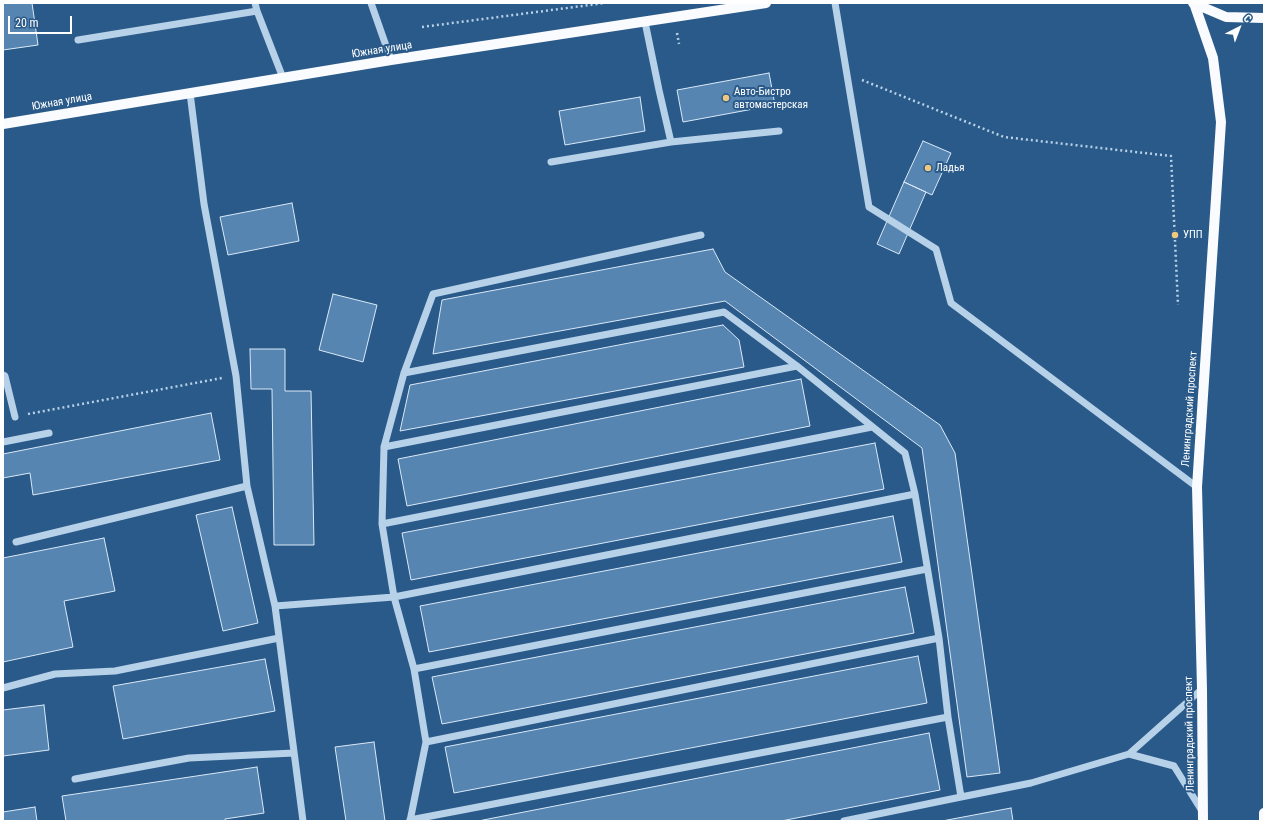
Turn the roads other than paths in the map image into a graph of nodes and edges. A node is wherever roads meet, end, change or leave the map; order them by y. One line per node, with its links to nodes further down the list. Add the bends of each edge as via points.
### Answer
1 (255, 3): 6 (street)
2 (371, 3): 10 (street)
3 (766, 3): 8 (main road, Южная улица)
4 (835, 3): 27 (street, via 869,206 936,249 951,303)
5 (1194, 3): 7 (main road, via 1226,17); 27 (main road, Ленинградский проспект, via 1213,58 1220,122)
6 (257, 12): 9 (street); 11 (street)
7 (1264, 18)
8 (645, 22): 10 (main road, Южная улица); 15 (street)
9 (78, 40)
10 (391, 60): 11 (main road, Южная улица)
11 (283, 78): 12 (main road, Южная улица)
12 (190, 93): 13 (main road, Южная улица); 26 (street, via 204,204 236,376)
13 (3, 124)
14 (779, 131): 15 (street)
15 (671, 142): 16 (street)
16 (551, 162)
17 (701, 235): 19 (street, via 433,294)
18 (797, 366): 19 (street, via 724,312); 22 (street); 25 (street)
19 (404, 373): 25 (street)
20 (3, 375): 21 (street)
21 (15, 417)
22 (872, 427): 28 (street, via 905,453); 29 (street)
23 (49, 433): 24 (street)
24 (3, 442)
25 (384, 447): 29 (street)
26 (247, 486): 30 (street); 33 (street)
27 (1197, 487): 38 (main road, Ленинградский проспект)
28 (915, 494): 31 (street); 32 (street)
29 (382, 524): 32 (street)
30 (16, 542)
31 (927, 569): 35 (street); 36 (street)
32 (394, 596): 33 (street); 36 (street)
33 (275, 606): 34 (street)
34 (279, 638): 37 (street, via 115,671 55,674); 41 (street)
35 (939, 638): 39 (street); 40 (street)
36 (414, 669): 40 (street)
37 (3, 688)
38 (1202, 689): 42 (street); 46 (main road, Ленинградский проспект)
39 (948, 716): 44 (street); 47 (street)
40 (426, 742): 47 (street)
41 (294, 753): 43 (street, via 189,758); 48 (street)
42 (1129, 754): 44 (street, via 1031,783); 46 (street, via 1174,766)
43 (75, 779)
44 (961, 797): 49 (street)
45 (1264, 813): 50 (main road)
46 (1203, 816)
47 (410, 820)
48 (303, 821)
49 (844, 821)
50 (1264, 821)

